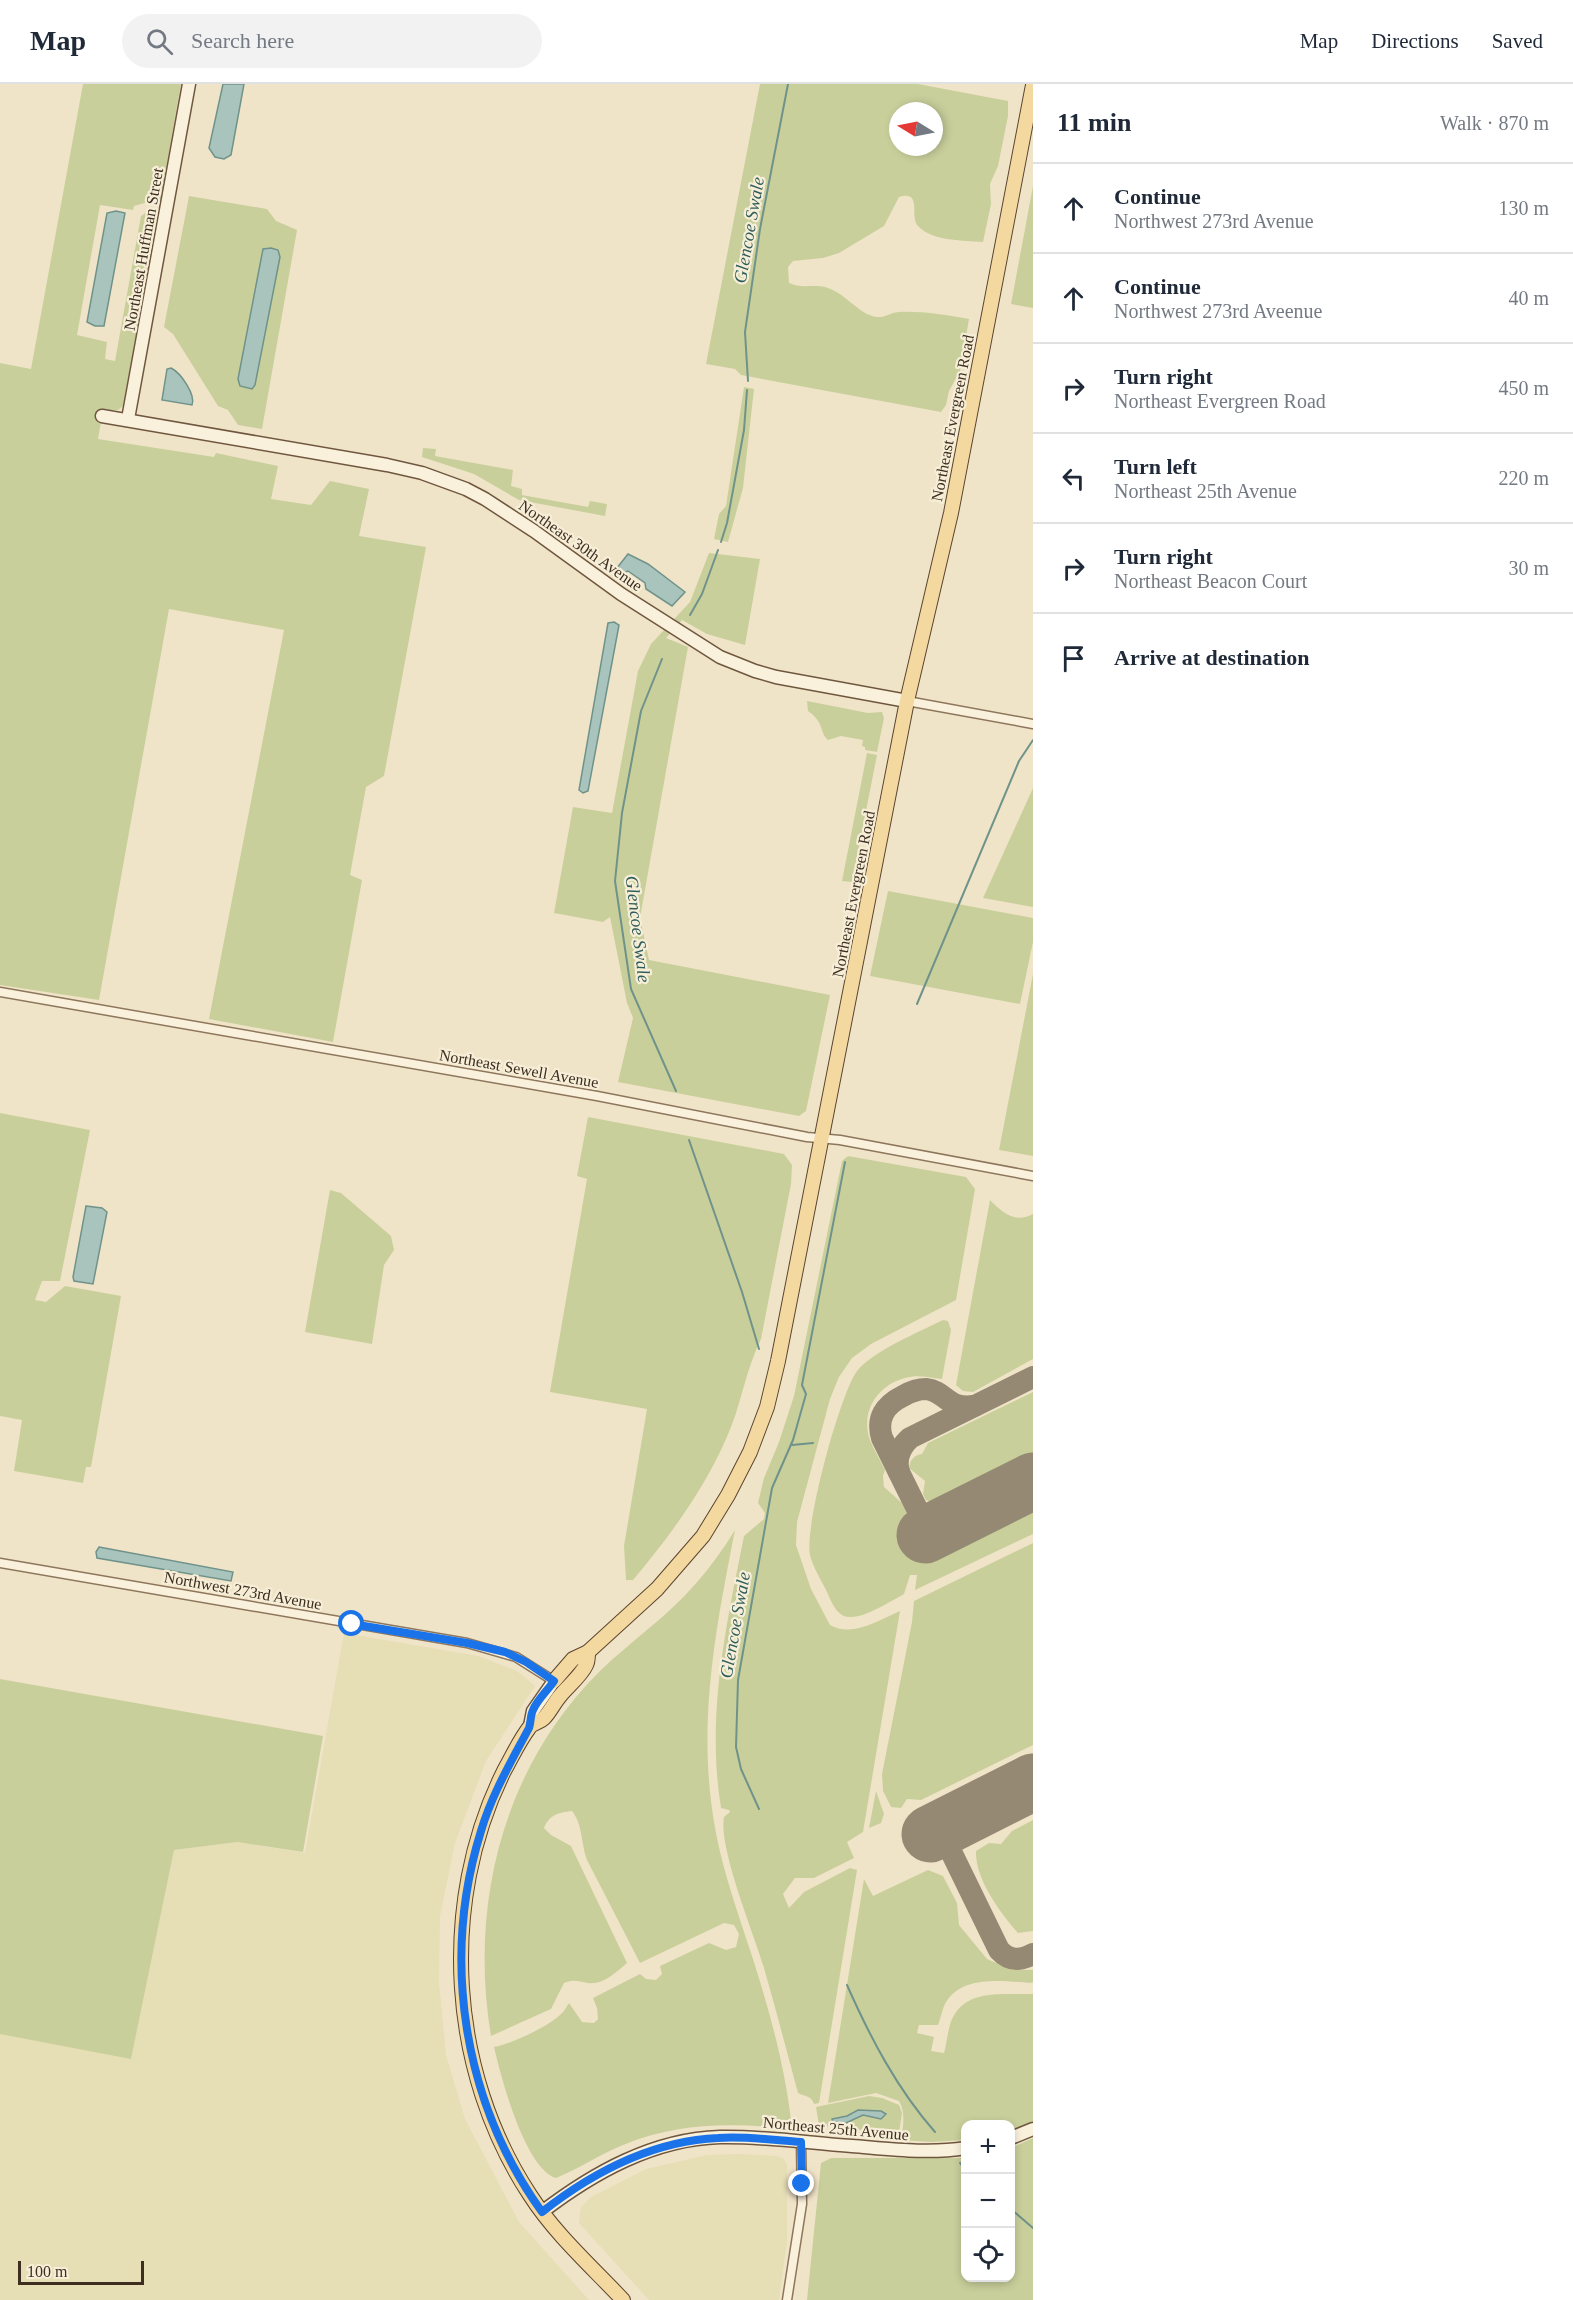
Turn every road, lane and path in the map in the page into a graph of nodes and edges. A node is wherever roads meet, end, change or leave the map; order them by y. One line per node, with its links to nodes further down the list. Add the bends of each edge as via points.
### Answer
1 (189, 84): 4 (street, Northeast Huffman Street)
2 (1033, 85): 5 (main road, Northeast Evergreen Road, via 951,513)
3 (102, 416): 4 (street, Northeast 30th Avenue)
4 (128, 419): 5 (street, Northeast 30th Avenue, via 422,473 466,489 500,508 621,594 720,657 776,677)
5 (907, 701): 6 (street, Northeast 30th Avenue); 8 (main road, Northeast Evergreen Road)
6 (1033, 724)
7 (0, 992): 8 (street, Northeast Sewell Avenue)
8 (822, 1138): 9 (street, Northeast Sewell Avenue); 11 (main road, Northeast Evergreen Road, via 778,1361 767,1407 750,1452 716,1516 689,1554)
9 (1033, 1176)
10 (0, 1563): 12 (street, Northwest 273rd Avenue, via 467,1643 516,1657)
11 (588, 1652): 12 (main road, Northeast Evergreen Road, via 573,1659); 13 (main road, Northeast Evergreen Road, via 586,1666 543,1720)
12 (554, 1681): 13 (street, Northeast Evergreen Road, via 533,1710)
13 (530, 1726): 18 (main road, Northeast Evergreen Road, via 503,1773 481,1830 466,1892 461,1958 463,2004 477,2079 496,2133)
14 (1033, 2129): 15 (street)
15 (1015, 2136)
16 (801, 2142): 17 (street, Northeast 25th Avenue, via 917,2151); 18 (street, Northeast 25th Avenue, via 718,2138 667,2146 600,2172); 20 (street, via 801,2216)
17 (961, 2148)
18 (542, 2212): 19 (main road, Northeast Evergreen Road)
19 (623, 2300)
20 (787, 2300)

